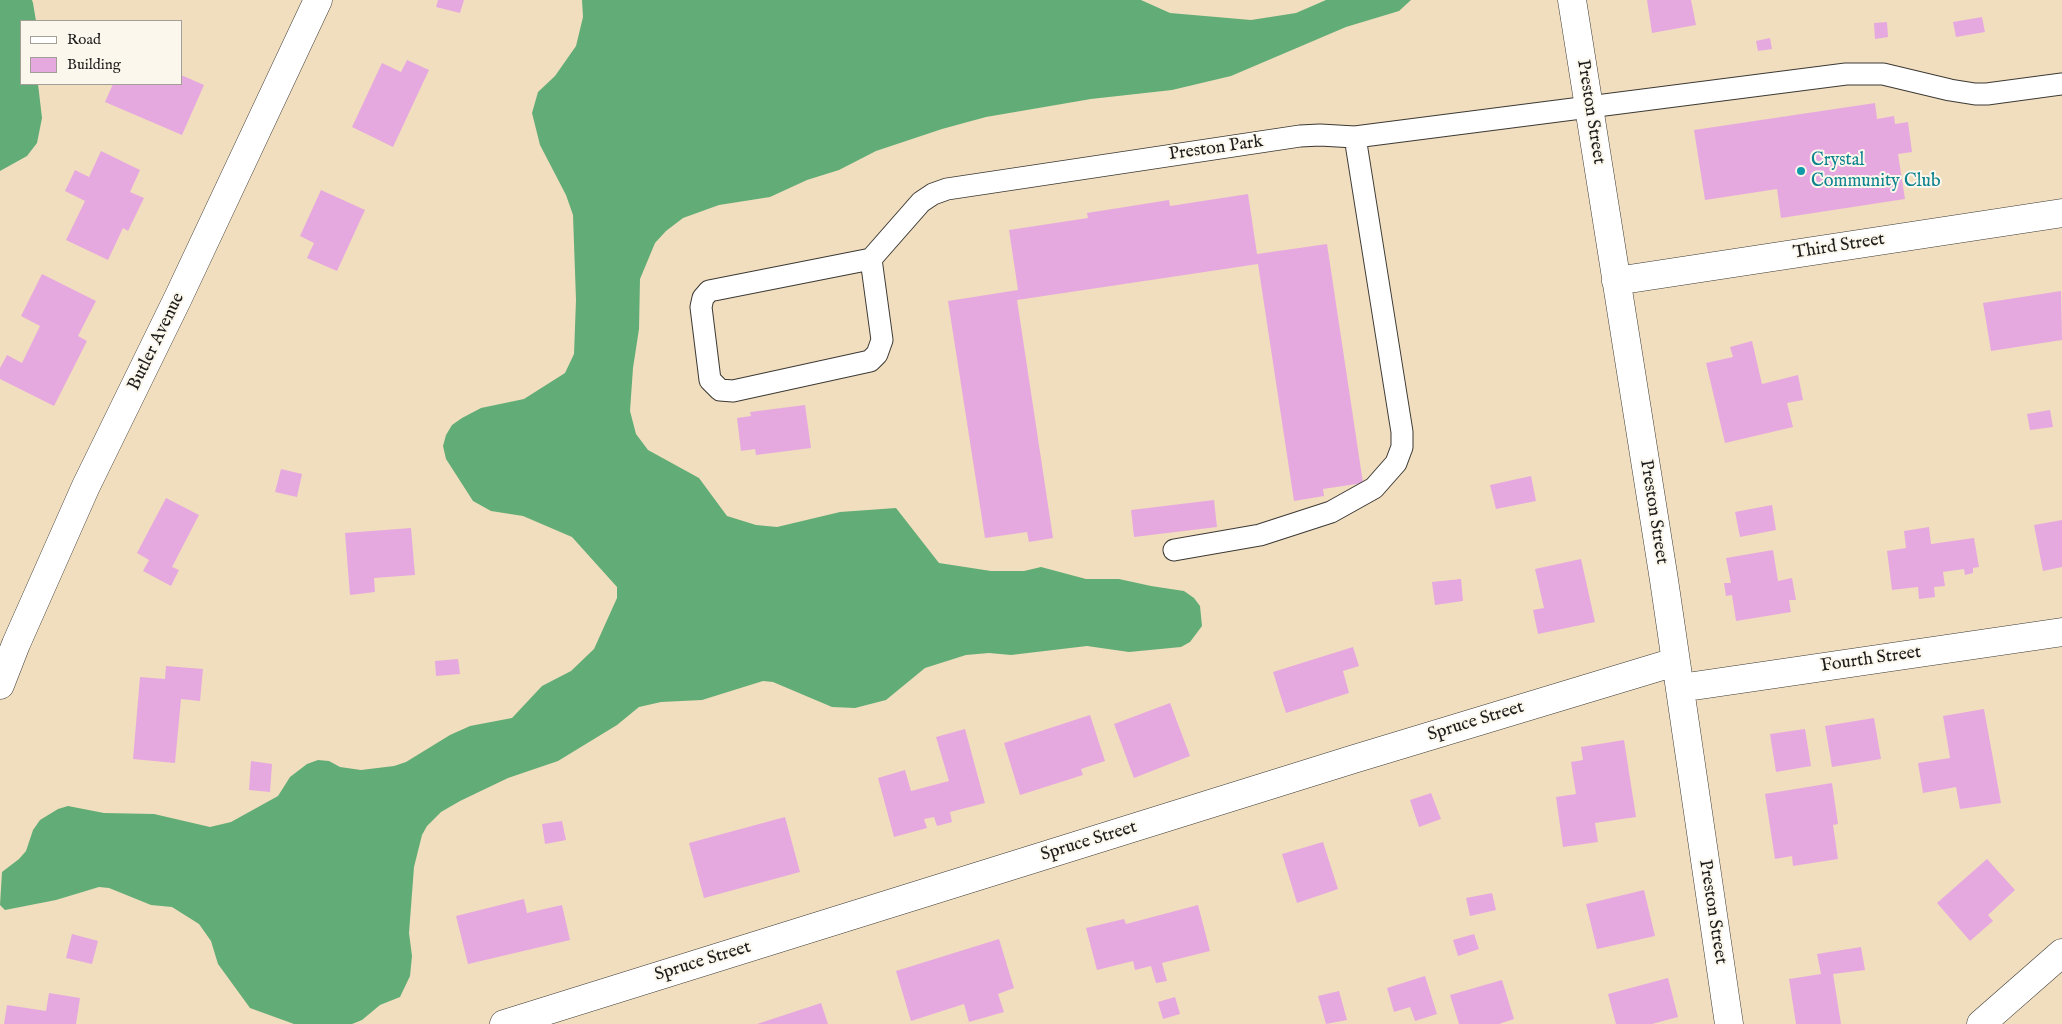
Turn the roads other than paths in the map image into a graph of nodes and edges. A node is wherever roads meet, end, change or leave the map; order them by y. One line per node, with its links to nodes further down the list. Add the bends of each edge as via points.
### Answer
1 (318, 0): 12 (street, Butler Avenue, via 86,486)
2 (1572, 0): 4 (street, Preston Street)
3 (2062, 84): 4 (lane, Preston Park, via 1975,94 1883,74 1859,73)
4 (1589, 107): 5 (lane, Preston Park); 8 (street, Preston Street)
5 (1355, 137): 7 (lane, Preston Park, via 1310,135 947,189 921,202); 9 (lane, via 1402,432 1402,447 1396,463 1374,488 1331,512 1260,535)
6 (2062, 213): 8 (street, Third Street)
7 (871, 259): 7 (lane, via 704,295 701,307 710,380 720,390 733,391 870,361 877,354 882,340)
8 (1616, 281): 11 (street, Preston Street)
9 (1174, 550)
10 (2062, 632): 11 (street, Fourth Street)
11 (1678, 675): 14 (street, Spruce Street, via 1354,759); 15 (street, Preston Street)
12 (0, 685)
13 (2062, 952): 16 (street)
14 (504, 1024)
15 (1729, 1024)
16 (1981, 1024)

